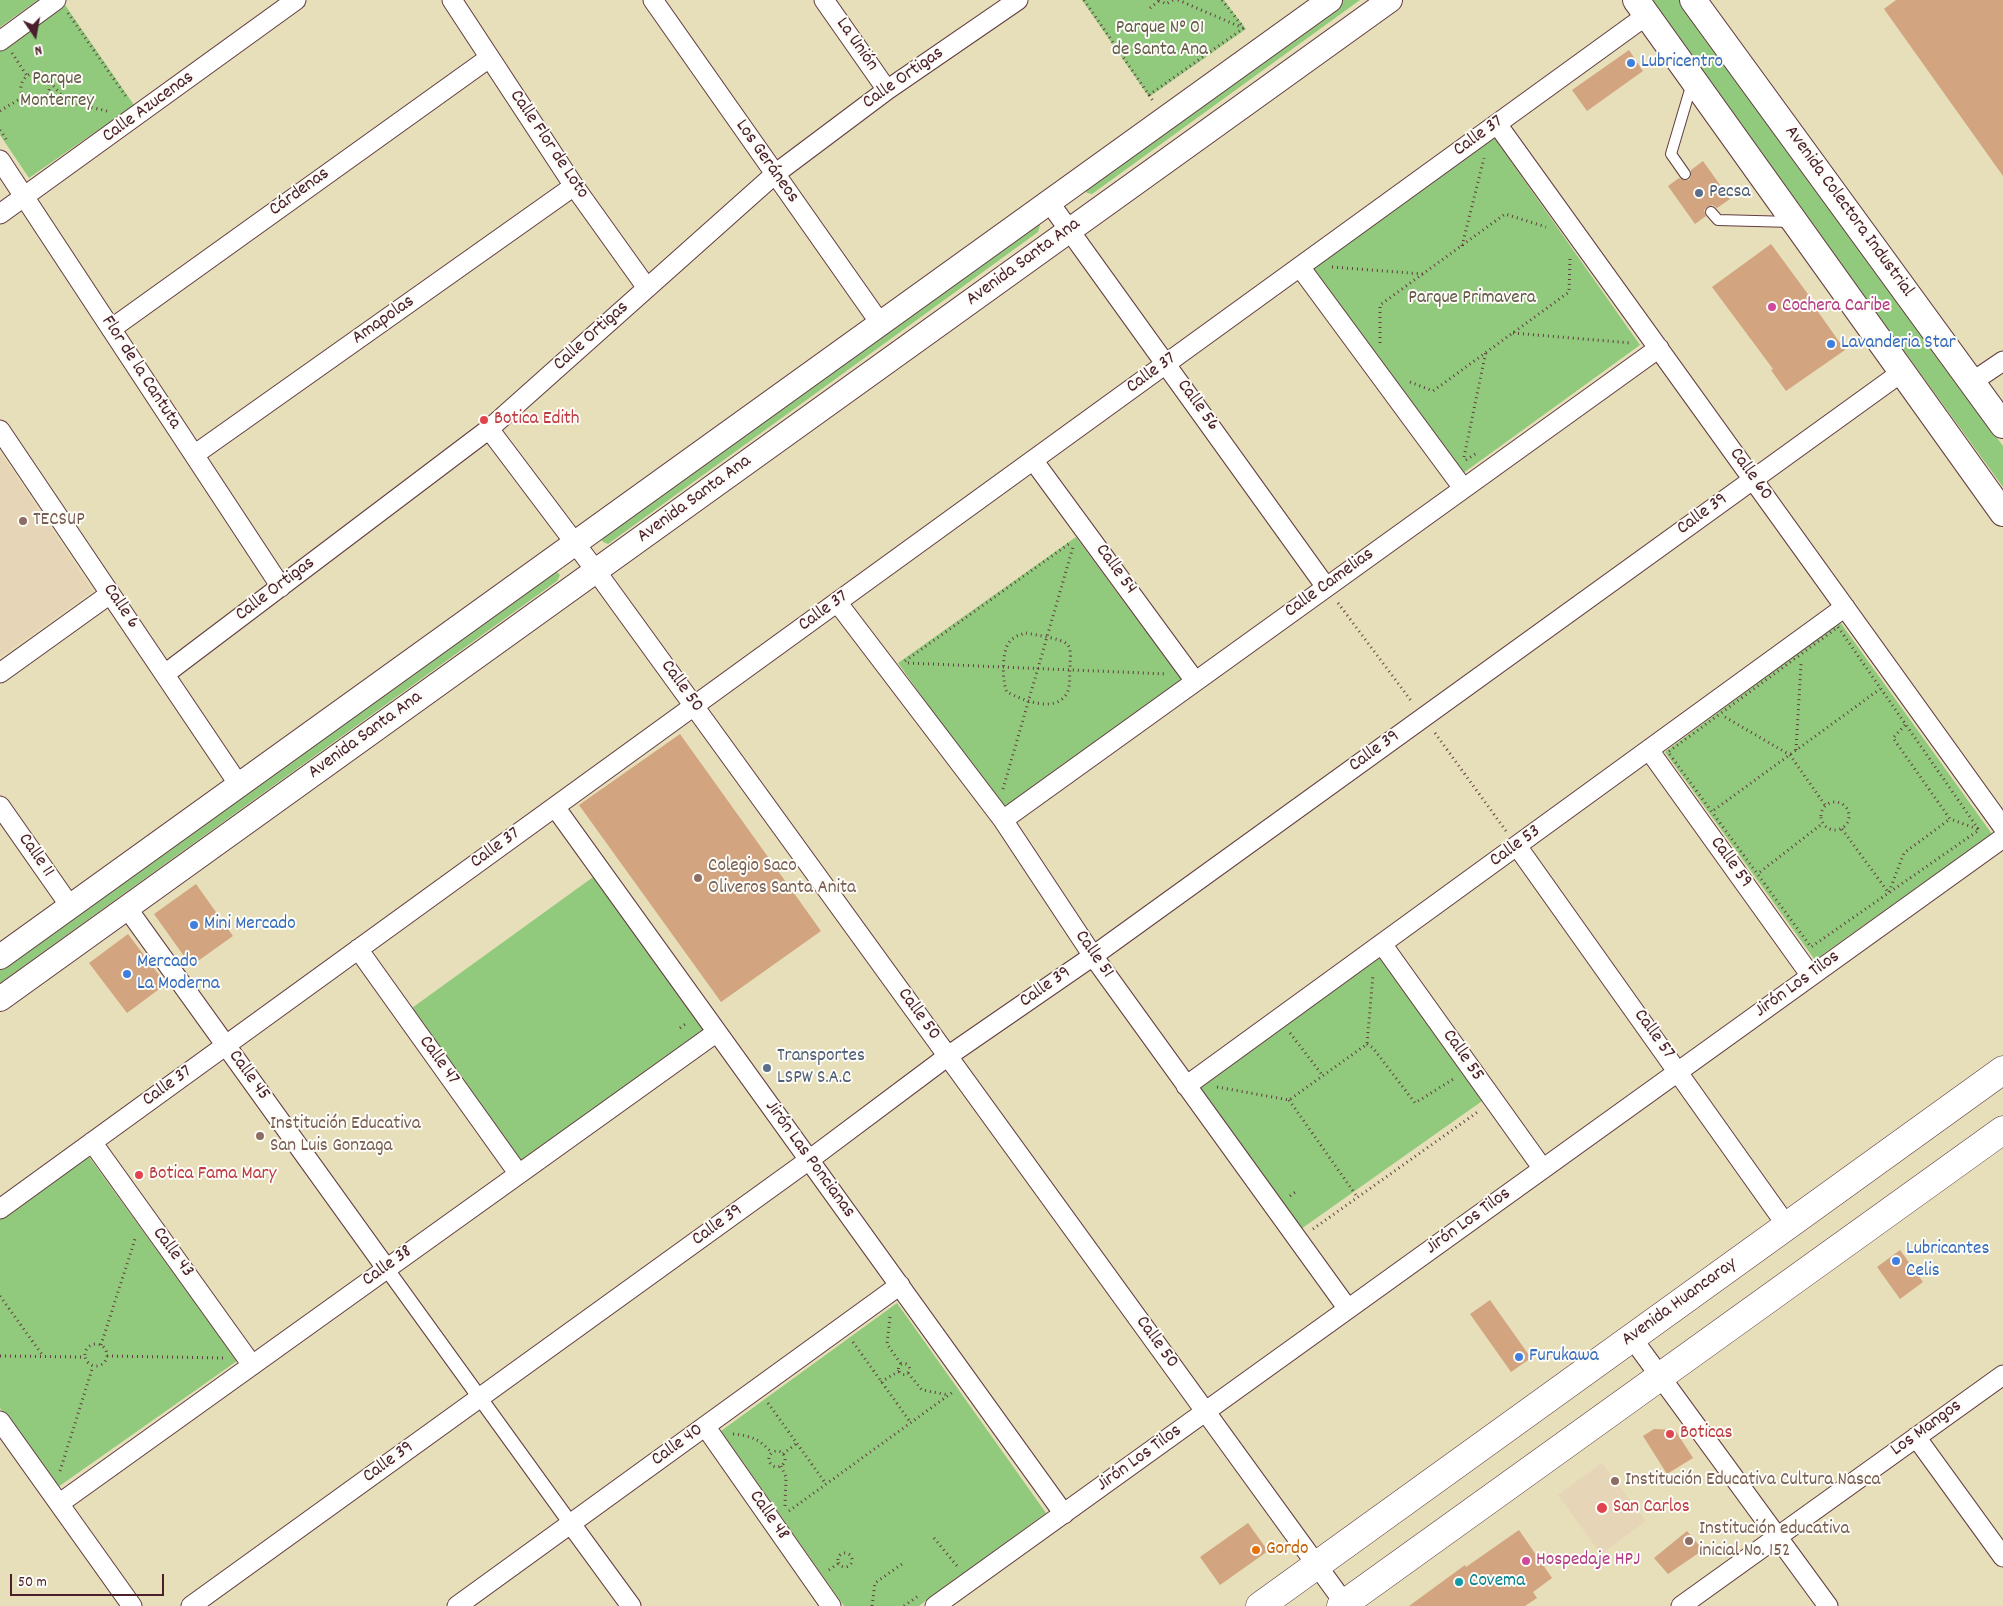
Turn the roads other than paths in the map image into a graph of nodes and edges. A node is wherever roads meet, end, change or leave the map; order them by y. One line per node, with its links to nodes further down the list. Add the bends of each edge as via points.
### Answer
1 (296, 0): 20 (street, Calle Azucenas)
2 (452, 0): 12 (street, Calle Flor de Loto)
3 (653, 0): 17 (street, Los Geráneos)
4 (824, 0): 14 (street, La Unión)
5 (1018, 0): 14 (street, Calle Ortigas)
6 (1330, 0): 21 (street, Avenida Santa Ana)
7 (1390, 0): 25 (street, Avenida Santa Ana)
8 (1693, 0): 34 (main road, Avenida Colectora Industrial)
9 (60, 3): 11 (street)
10 (1642, 7): 13 (main road); 15 (street, Calle 37)
11 (4, 43)
12 (490, 58): 19 (street, Calle Flor de Loto); 29 (street, Cárdenas)
13 (1693, 79): 18 (lane, via 1671,154); 24 (main road)
14 (887, 90): 17 (street, Calle Ortigas)
15 (1497, 124): 26 (street, Calle 37); 30 (street, Calle 60)
16 (0, 160): 20 (street, Flor de la Cantuta)
17 (775, 174): 27 (street, Calle Ortigas); 28 (street, Los Geráneos)
18 (1684, 174)
19 (574, 186): 27 (street, Calle Flor de Loto); 38 (street, Amapolas)
20 (25, 198): 23 (street, Calle Azucenas); 29 (street, Flor de la Cantuta)
21 (1049, 202): 25 (street, Calle 56); 28 (street, Avenida Santa Ana)
22 (1711, 212): 24 (lane, via 1718,220)
23 (0, 214)
24 (1795, 223): 33 (main road)
25 (1070, 229): 32 (street, Calle 56); 44 (street, Avenida Santa Ana)
26 (1300, 266): 32 (street, Calle 37); 41 (street)
27 (647, 288): 36 (street, Calle Ortigas)
28 (880, 323): 43 (street, Avenida Santa Ana)
29 (111, 329): 38 (street, Flor de la Cantuta)
30 (1659, 348): 40 (street, Calle 60); 41 (street, Calle Camelias)
31 (2003, 361): 34 (street)
32 (1166, 364): 39 (street, Calle 37); 46 (street, Calle 56)
33 (1902, 372): 40 (street, Calle 39); 42 (main road)
34 (1972, 382): 35 (main road, Avenida Colectora Industrial)
35 (2003, 425)
36 (489, 429): 43 (street, Calle 50); 45 (street, Calle Ortigas)
37 (0, 430): 47 (street, Calle 6)
38 (194, 455): 45 (street, Flor de la Cantuta)
39 (1033, 460): 48 (street, Calle 37); 52 (street, Calle 54)
40 (1753, 479): 49 (street, Calle 60); 66 (street, Calle 39)
41 (1463, 488): 46 (street, Calle Camelias)
42 (2003, 513)
43 (576, 542): 44 (street, Calle 50); 55 (street, Avenida Santa Ana)
44 (596, 571): 53 (street, Calle 50); 63 (street, Avenida Santa Ana)
45 (280, 586): 51 (street, Calle Ortigas)
46 (1326, 586): 52 (street, Calle Camelias)
47 (110, 594): 50 (street); 51 (street, Calle 6)
48 (837, 602): 53 (street, Calle 37); 58 (street, Calle 51)
49 (1845, 608): 54 (street, Calle 53); 59 (street, Calle 60)
50 (0, 673)
51 (165, 674): 55 (street, Calle 6)
52 (1195, 681): 58 (street, Calle Camelias)
53 (694, 706): 57 (street, Calle 37); 72 (street, Calle 50)
54 (1649, 750): 61 (street, Calle 53); 68 (street, Calle 59)
55 (239, 784): 62 (street, Avenida Santa Ana)
56 (0, 806): 62 (street, Calle 11)
57 (555, 806): 65 (street, Calle 37); 70 (street, Jirón Las Poncianas)
58 (1003, 820): 66 (street, Calle 51)
59 (2003, 827)
60 (2003, 838): 68 (street, Jirón Los Tilos)
61 (1517, 846): 64 (street, Calle 53); 74 (street, Calle 57)
62 (70, 906): 67 (street, Avenida Santa Ana)
63 (126, 908): 69 (street, Avenida Santa Ana); 71 (street, Calle 45)
64 (1376, 948): 75 (street, Calle 53); 79 (street, Calle 55, via 1494,1100)
65 (358, 949): 71 (street, Calle 37); 80 (street, Calle 47)
66 (1092, 956): 72 (street, Calle 39); 75 (street, Calle 51)
67 (0, 957)
68 (1811, 976): 74 (street, Jirón Los Tilos)
69 (0, 999)
70 (717, 1032): 78 (street, Jirón Las Poncianas); 80 (street, Calle 38)
71 (226, 1045): 77 (street, Calle 37); 83 (street, Calle 45)
72 (948, 1056): 78 (street, Calle 39); 91 (street, Calle 50)
73 (2003, 1070): 82 (main road, Avenida Huancaray)
74 (1678, 1071): 79 (street, Jirón Los Tilos); 82 (street, Calle 57)
75 (1186, 1086): 85 (street, Calle 51)
76 (2003, 1130): 89 (main road)
77 (92, 1142): 81 (street, Calle 37); 87 (street, Calle 43)
78 (810, 1160): 84 (street, Jirón Las Poncianas); 90 (street, Calle 39)
79 (1543, 1169): 85 (street, Jirón Los Tilos)
80 (518, 1173): 83 (street, Calle 38)
81 (0, 1209)
82 (1787, 1226): 86 (main road, Avenida Huancaray)
83 (386, 1268): 87 (street, Calle 38); 90 (street)
84 (900, 1285): 93 (street, Calle 40); 96 (street, Jirón Las Poncianas)
85 (1348, 1309): 91 (street, Jirón Los Tilos)
86 (1632, 1338): 89 (street); 100 (main road, Avenida Huancaray)
87 (252, 1365): 95 (street, Calle 38)
88 (2003, 1375): 94 (street, Los Mangos)
89 (1660, 1377): 98 (street); 101 (main road)
90 (480, 1398): 97 (street); 103 (street, Calle 39)
91 (1206, 1411): 96 (street, Jirón Los Tilos); 100 (street, Calle 50)
92 (0, 1421): 95 (street)
93 (705, 1426): 97 (street, Calle 40); 106 (street, Calle 48)
94 (1916, 1438): 98 (street, Los Mangos); 99 (street)
95 (60, 1503): 102 (street)
96 (1064, 1514): 107 (street, Jirón Los Tilos)
97 (571, 1524): 104 (street, Calle 40); 105 (street)
98 (1777, 1537): 109 (street, Los Mangos); 110 (street)
99 (2003, 1557)
100 (1318, 1565): 101 (street, Calle 50); 108 (main road, Avenida Huancaray)
101 (1343, 1605)
102 (132, 1606)
103 (191, 1606)
104 (457, 1606)
105 (631, 1606)
106 (831, 1606)
107 (935, 1606)
108 (1260, 1606)
109 (1681, 1606)
110 (1828, 1606)

